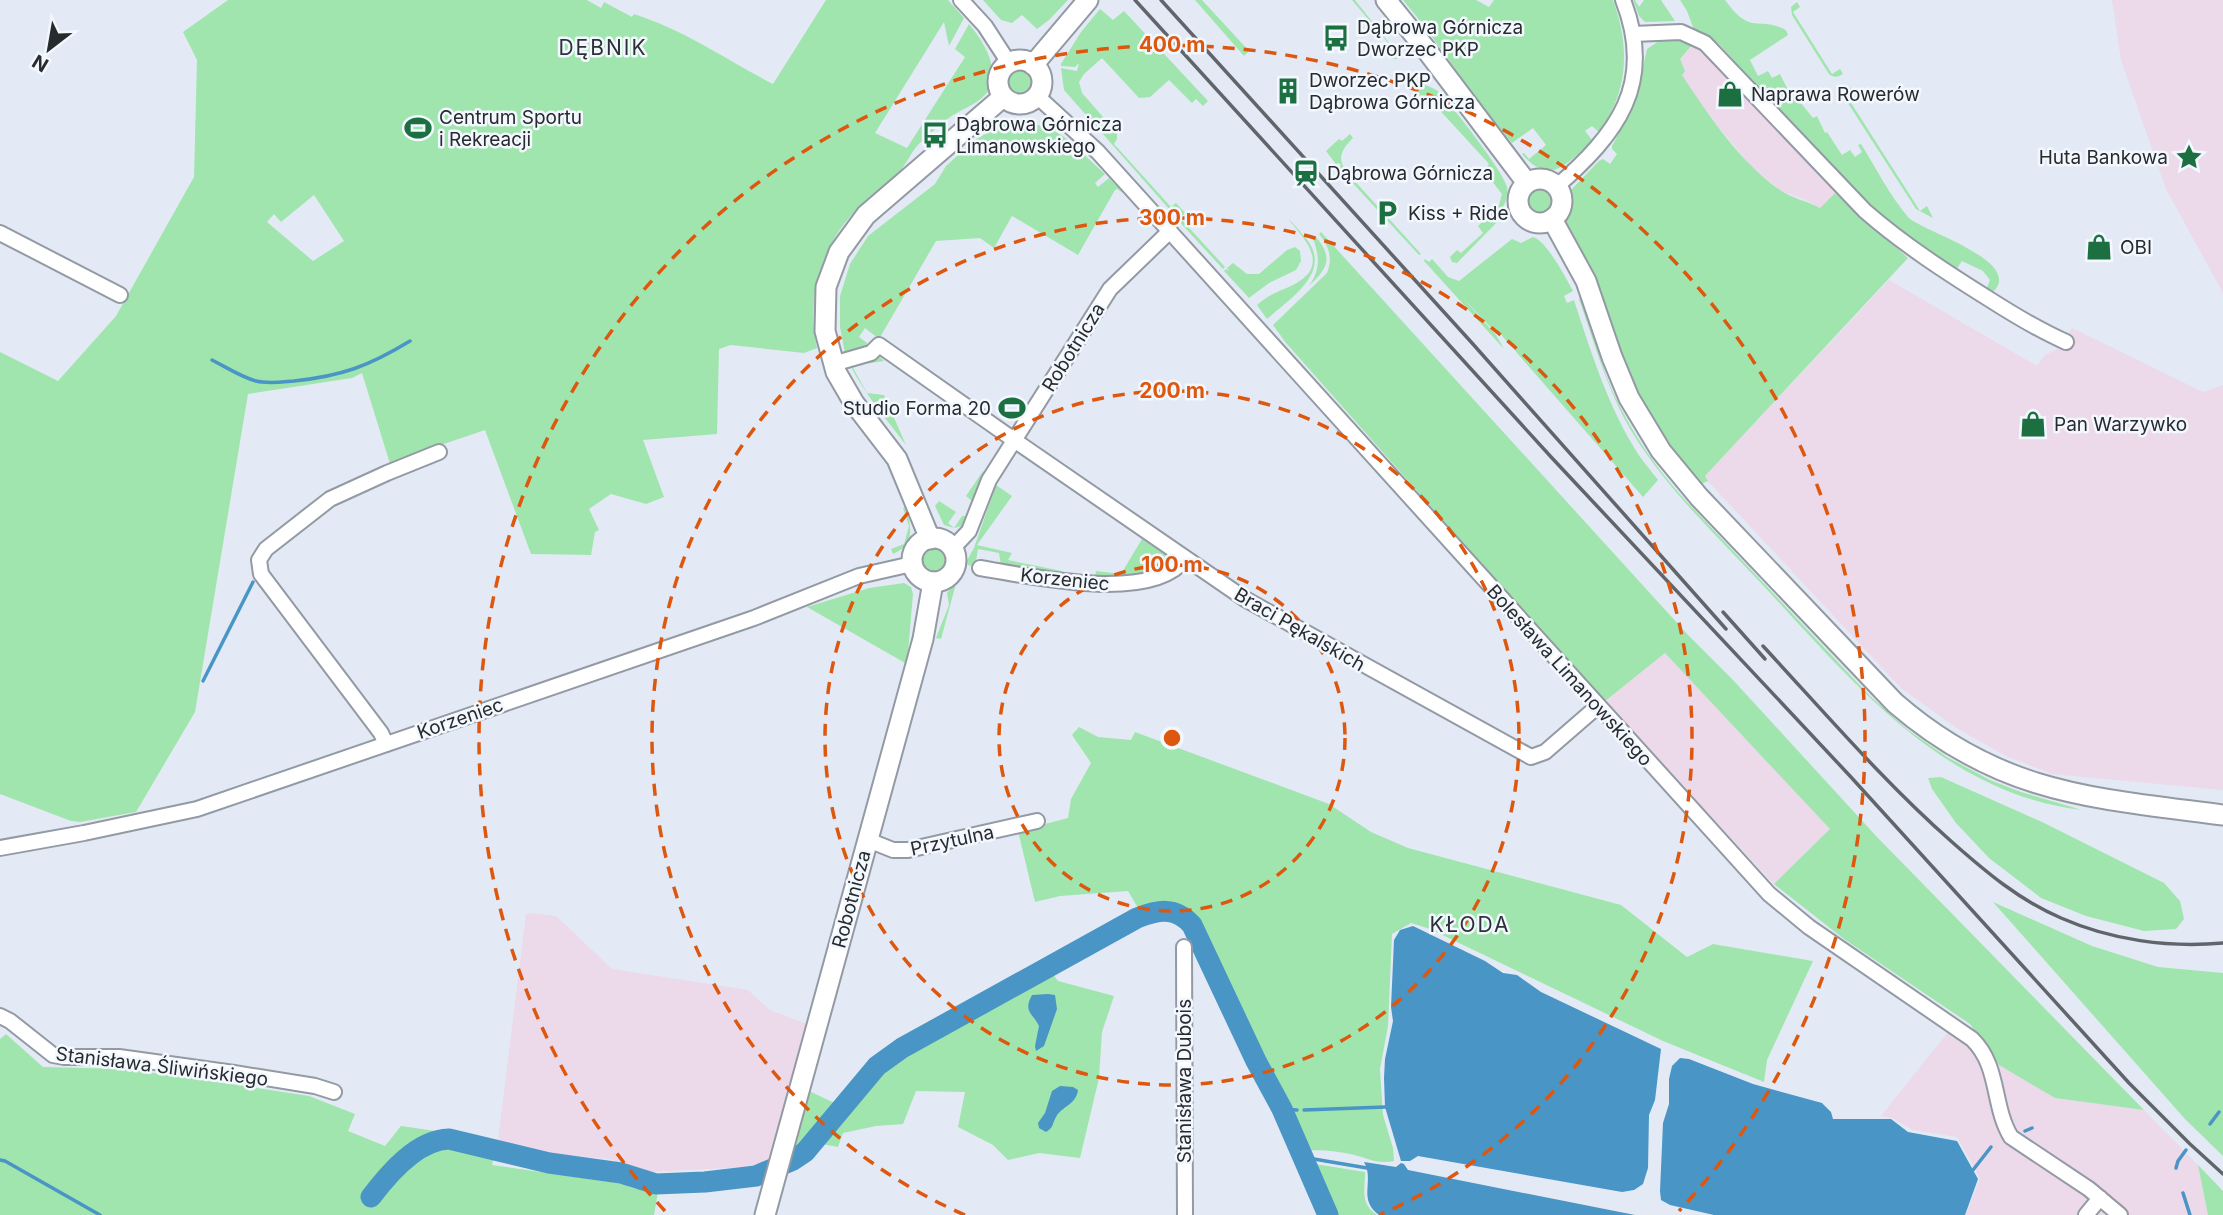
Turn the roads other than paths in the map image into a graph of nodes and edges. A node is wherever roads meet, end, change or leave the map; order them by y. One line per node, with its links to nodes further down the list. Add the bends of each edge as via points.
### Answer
1 (961, 0): 6 (street)
2 (1088, 0): 7 (street)
3 (1386, 0): 10 (street)
4 (1623, 0): 5 (street)
5 (1633, 34): 11 (street, via 1633,76 1622,114 1599,147); 16 (street, via 1681,32 1709,45 1888,231 1946,273)
6 (1009, 63): 7 (street); 9 (street, via 998,79)
7 (1033, 65): 8 (street, via 1041,82)
8 (1037, 96): 9 (street, via 1020,104); 13 (street, Bolesława Limanowskiego, via 1098,152)
9 (1003, 97): 17 (street, via 878,203 845,241 830,272 824,302)
10 (1527, 183): 11 (street, via 1542,179); 12 (street, via 1519,197 1523,214 1535,222)
11 (1556, 187): 12 (street, via 1562,206)
12 (1552, 219): 28 (street, via 1586,281 1629,398 1661,451 1689,487 1895,704 1953,747 2029,782 2089,797)
13 (1170, 231): 18 (street, Robotnicza, via 1112,286); 26 (street, Bolesława Limanowskiego)
14 (0, 233): 15 (street)
15 (120, 295)
16 (2066, 342)
17 (832, 363): 18 (street, Braci Pękalskich, via 871,353 879,345); 20 (street, via 852,399 897,459)
18 (1014, 440): 21 (street, Robotnicza, via 989,480 972,526); 22 (street, Braci Pękalskich)
19 (439, 452): 27 (street, via 330,499 266,548 259,560 261,573)
20 (930, 539): 21 (street, via 941,540); 23 (street, via 915,550)
21 (952, 549): 25 (street, via 953,570 946,579)
22 (1185, 559): 24 (street, Korzeniec, via 1171,572 1123,584); 26 (street, Braci Pękalskich, via 1273,616 1531,757 1545,752)
23 (912, 565): 25 (street, via 920,577); 27 (street, Korzeniec, via 859,576 754,618)
24 (980, 568)
25 (933, 582): 30 (street, Robotnicza, via 923,639)
26 (1598, 706): 35 (street, Bolesława Limanowskiego, via 1779,904 1978,1044 1992,1069 2011,1137)
27 (386, 744): 31 (street, Korzeniec, via 197,809)
28 (2223, 815)
29 (1037, 821): 30 (street, Przytulna, via 908,850 893,850)
30 (868, 840): 36 (street, Robotnicza)
31 (0, 848)
32 (1184, 947): 37 (street, Stanisława Dubois)
33 (0, 1016): 34 (street, Stanisława Śliwińskiego, via 53,1055 119,1057)
34 (334, 1092)
35 (2101, 1198): 38 (street); 39 (street, Bolesława Limanowskiego)
36 (765, 1215)
37 (1185, 1215)
38 (2087, 1215)
39 (2120, 1215)

